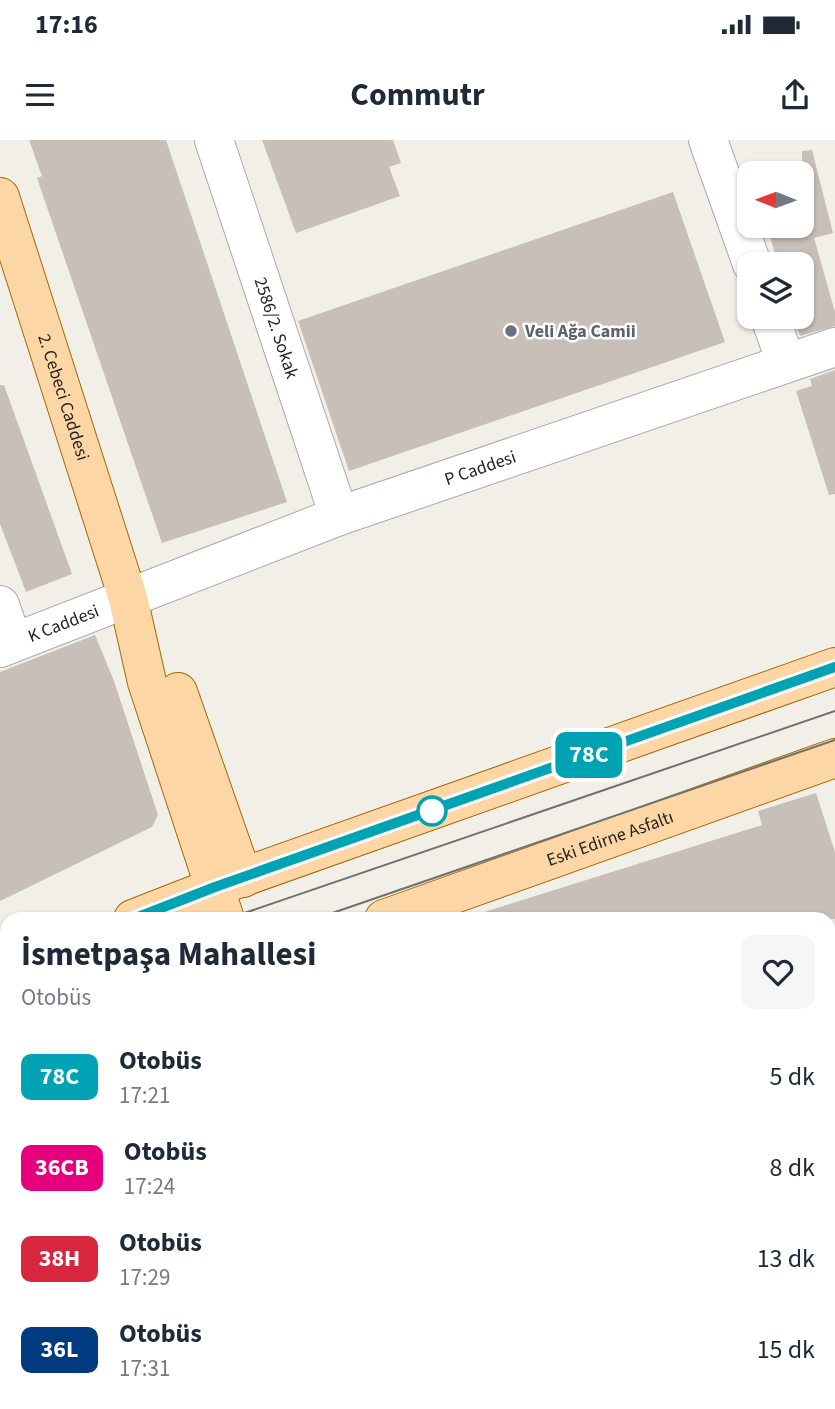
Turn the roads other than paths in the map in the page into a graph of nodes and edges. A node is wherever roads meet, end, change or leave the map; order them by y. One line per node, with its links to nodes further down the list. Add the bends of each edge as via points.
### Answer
1 (214, 140): 8 (street, 2586/2. Sokak)
2 (708, 140): 4 (street)
3 (0, 197): 9 (main road, 2. Cebeci Caddesi)
4 (748, 252)
5 (774, 329): 7 (street)
6 (835, 347): 7 (street, P Caddesi)
7 (786, 363): 8 (street, P Caddesi)
8 (339, 516): 9 (street, P Caddesi)
9 (128, 598): 11 (street, K Caddesi); 14 (main road, 2. Cebeci Caddesi, via 147,682)
10 (0, 605): 11 (street)
11 (7, 645)
12 (835, 667): 14 (main road)
13 (833, 766): 16 (main road, Eski Edirne Asfaltı)
14 (228, 895): 15 (main road)
15 (161, 912)
16 (405, 912)

